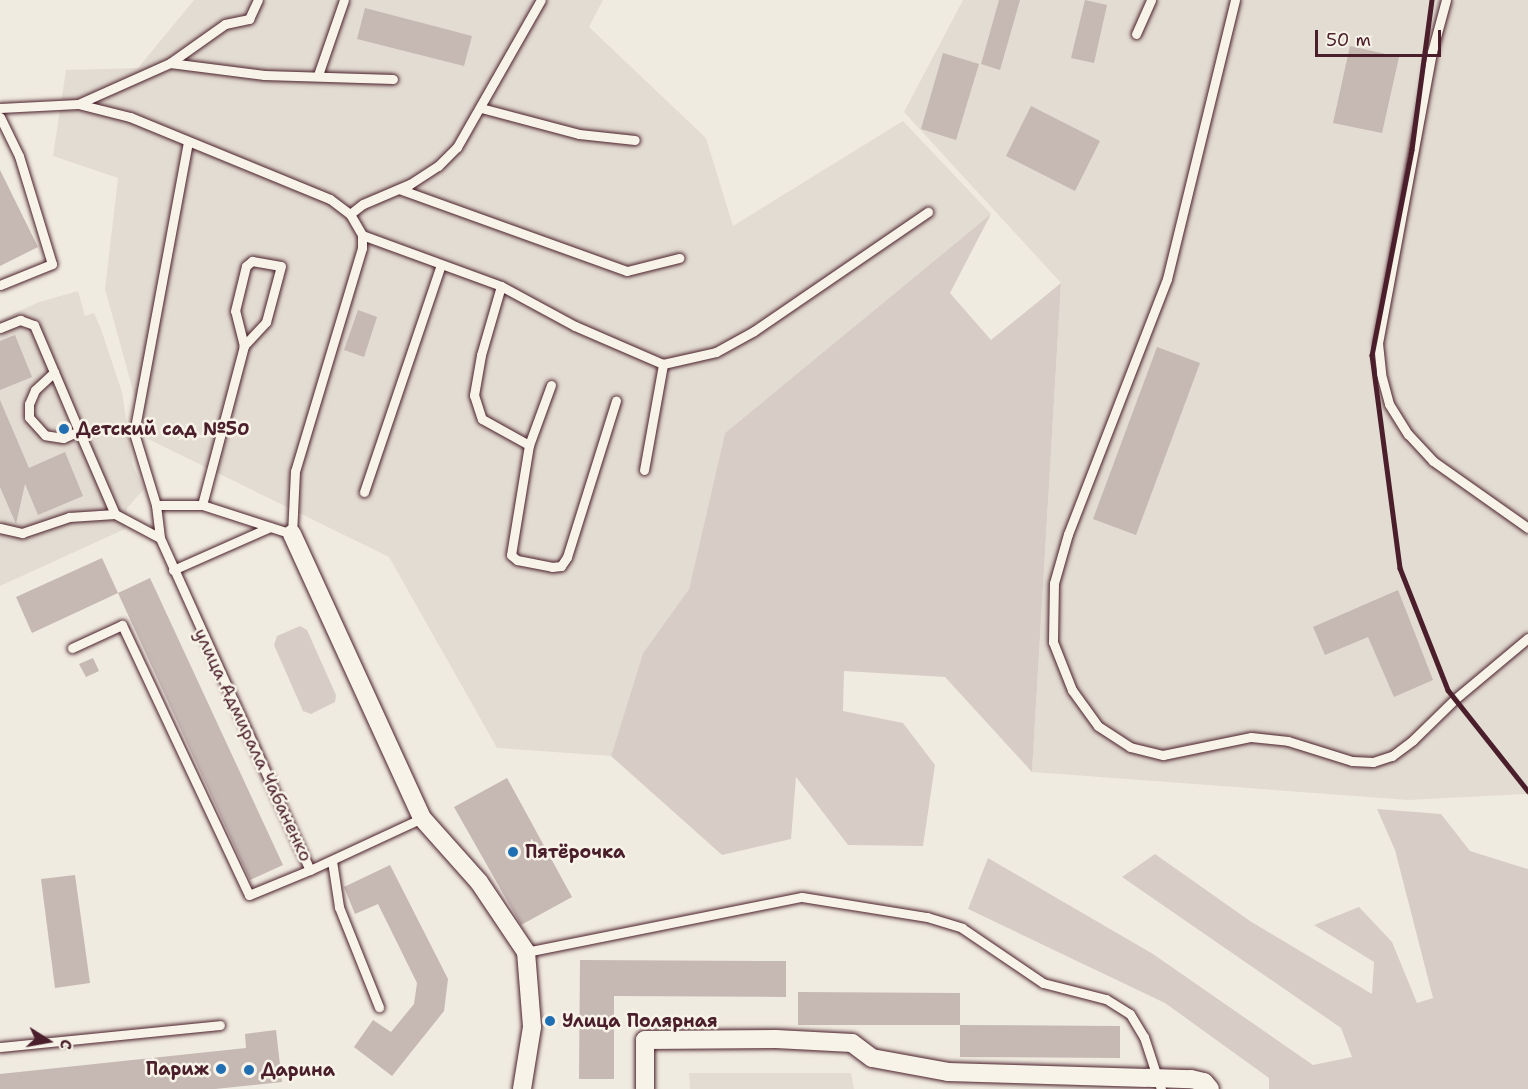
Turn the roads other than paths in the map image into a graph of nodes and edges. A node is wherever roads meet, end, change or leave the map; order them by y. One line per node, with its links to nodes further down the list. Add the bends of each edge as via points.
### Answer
1 (258, 0): 8 (lane, via 249,20 225,24)
2 (344, 0): 9 (lane)
3 (541, 0): 13 (lane)
4 (1151, 0): 7 (lane)
5 (1235, 0): 44 (lane, via 1167,279 1068,534 1054,583 1053,642 1072,690 1098,726 1130,747 1163,754 1251,737 1288,741 1352,761 1373,762 1392,756 1413,740)
6 (1446, 0): 40 (lane, via 1432,52 1378,343 1381,374 1389,404 1408,434 1433,461)
7 (1136, 34)
8 (170, 63): 9 (lane, via 264,75); 11 (lane)
9 (318, 75): 10 (lane)
10 (393, 79)
11 (78, 104): 12 (lane); 16 (lane, via 130,117)
12 (0, 108)
13 (481, 108): 15 (lane, via 579,134); 17 (lane, via 457,147 438,166)
14 (0, 117): 23 (lane, via 20,156 52,264)
15 (635, 140)
16 (188, 142): 19 (lane, via 330,199); 35 (lane, улица Адмирала Чабаненко, via 134,433)
17 (399, 189): 19 (lane); 21 (lane, via 627,271)
18 (928, 212): 27 (lane, via 754,331 716,352)
19 (350, 214): 20 (lane)
20 (362, 235): 22 (lane); 41 (lane, via 362,248 295,471)
21 (679, 258)
22 (441, 265): 24 (lane); 34 (lane)
23 (0, 285)
24 (501, 286): 27 (lane, via 575,326); 32 (lane, via 474,396 482,419)
25 (0, 328): 28 (lane, via 20,320 31,322)
26 (244, 346): 26 (lane, via 236,311 246,266 252,261 281,266 266,322); 36 (lane)
27 (663, 364): 33 (lane)
28 (54, 372): 31 (lane); 31 (lane, via 35,390 29,417 45,435 63,438)
29 (551, 385): 32 (lane)
30 (616, 401): 32 (lane, via 573,544 561,566 517,560 511,555)
31 (79, 431): 37 (lane)
32 (529, 446)
33 (644, 470)
34 (364, 492)
35 (156, 506): 36 (lane); 42 (lane, улица Адмирала Чабаненко)
36 (202, 506): 38 (lane)
37 (115, 514): 39 (lane, via 69,517 22,533); 42 (lane)
38 (270, 527): 41 (lane); 43 (lane)
39 (0, 528)
40 (1528, 528)
41 (292, 534): 46 (street)
42 (160, 538): 43 (lane, улица Адмирала Чабаненко)
43 (173, 570): 48 (lane, улица Адмирала Чабаненко)
44 (1528, 638)
45 (72, 648): 48 (lane, via 122,625 249,895)
46 (422, 818): 47 (lane, улица Адмирала Чабаненко); 49 (street, via 479,882)
47 (332, 861): 48 (lane, улица Адмирала Чабаненко); 50 (lane, via 339,907)
48 (310, 870)
49 (526, 952): 53 (lane, via 802,897 927,917 962,928 1043,983 1106,999 1130,1014 1144,1037); 54 (street, via 532,1027)
50 (379, 1007)
51 (220, 1026): 52 (lane)
52 (0, 1047)
53 (1160, 1083): 55 (street, via 948,1072 872,1058 852,1043 645,1040); 56 (street, via 1204,1082)
54 (522, 1088)
55 (645, 1089)
56 (1210, 1089)

